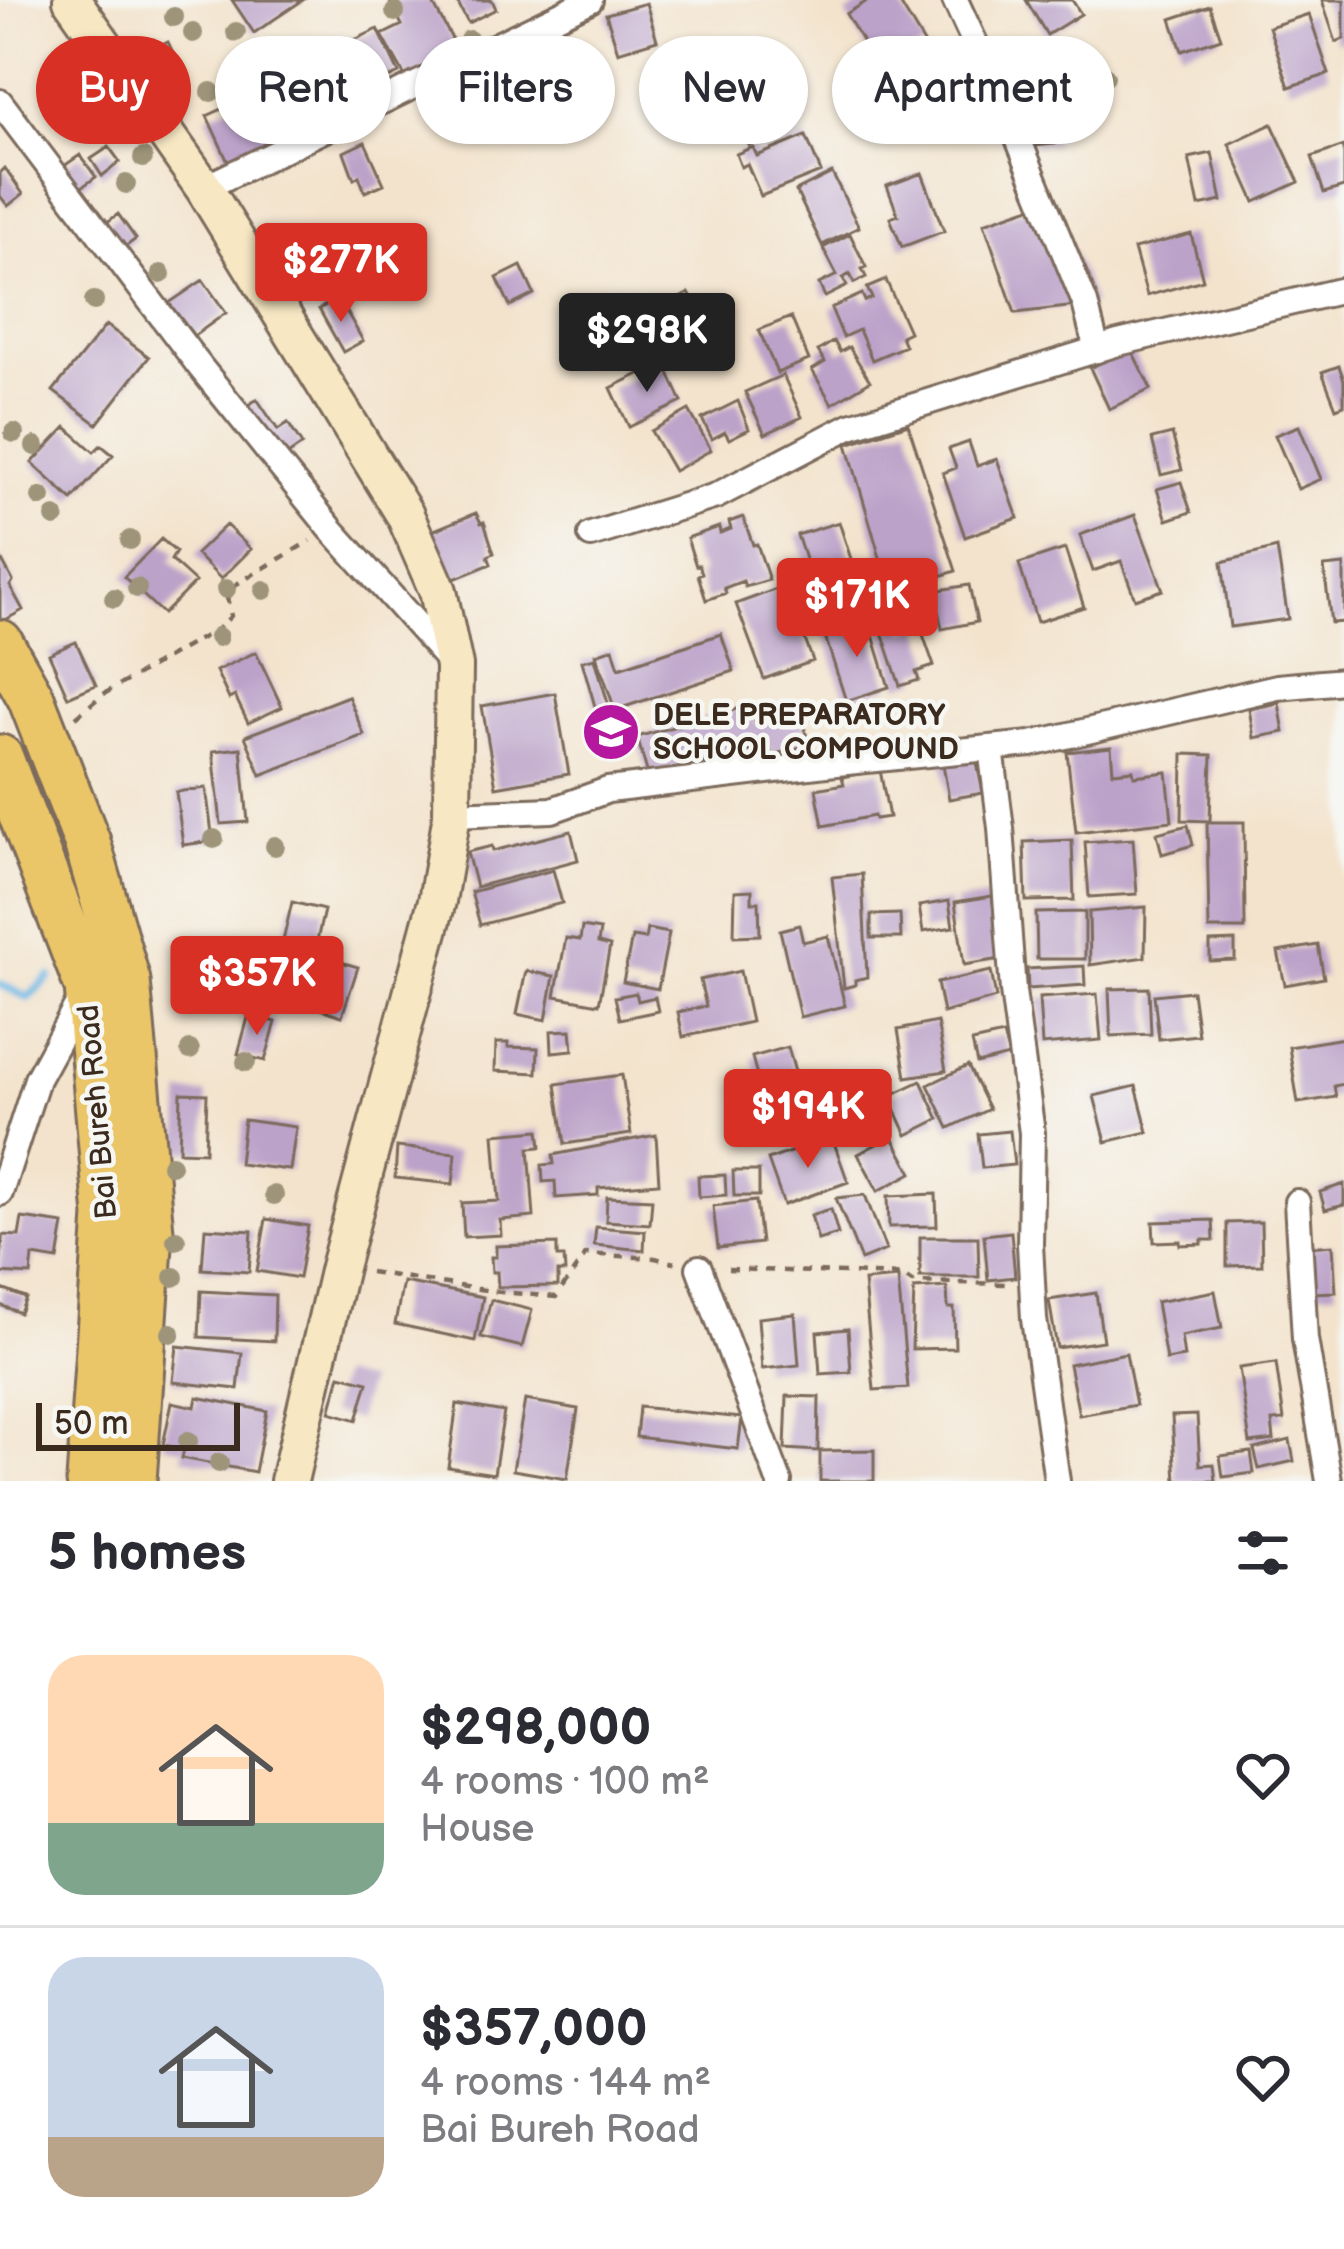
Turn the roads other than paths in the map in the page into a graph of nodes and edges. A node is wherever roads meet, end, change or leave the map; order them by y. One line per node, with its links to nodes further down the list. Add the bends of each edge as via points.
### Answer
1 (72, 0): 5 (street)
2 (590, 0): 5 (street)
3 (955, 0): 7 (street, via 1085,303)
4 (0, 102): 10 (street, via 331,530)
5 (205, 188): 10 (street, via 405,515 438,591)
6 (1344, 290): 7 (street)
7 (1097, 350): 8 (street, via 850,426 716,496)
8 (592, 535)
9 (0, 644): 20 (highway, Bai Bureh Road, via 31,698 87,842 127,981 150,1232)
10 (454, 666): 14 (street)
11 (1344, 680): 12 (street)
12 (991, 748): 14 (street, via 608,790 552,810); 23 (street, via 1032,1133 1034,1319)
13 (0, 758): 15 (highway, Bai Bureh Road)
14 (452, 814): 21 (street, via 437,901)
15 (88, 987): 16 (street, via 37,1079); 19 (highway, Bai Bureh Road, via 108,1216)
16 (0, 1193)
17 (1297, 1202): 24 (street, via 1305,1339)
18 (699, 1268): 22 (street)
19 (90, 1481)
20 (133, 1481)
21 (289, 1481)
22 (779, 1481)
23 (1057, 1481)
24 (1329, 1481)

